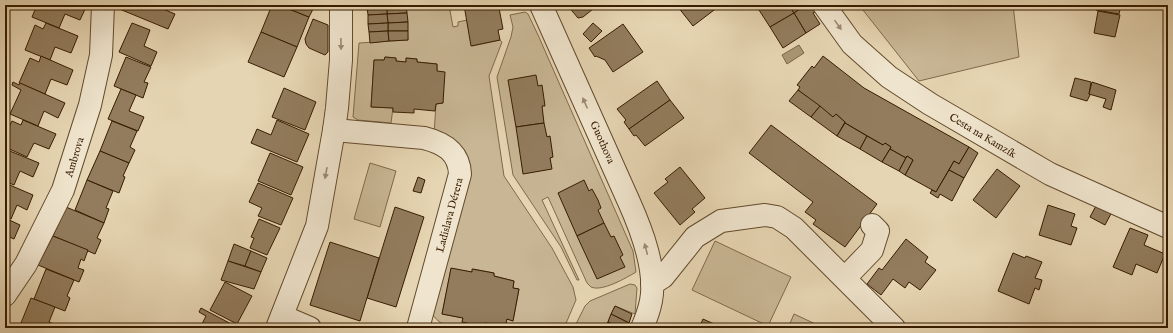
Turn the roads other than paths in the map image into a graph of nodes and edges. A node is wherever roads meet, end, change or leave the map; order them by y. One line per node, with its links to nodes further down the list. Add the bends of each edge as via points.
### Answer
1 (103, 5): 10 (street, Ambrova, via 101,55 90,105 63,190 26,264)
2 (340, 5): 5 (street, one-way to 5, via 341,60)
3 (541, 5): 9 (street, Guothova, one-way to 3, via 647,252 635,215)
4 (824, 5): 7 (street, Cesta na Kamzík, one-way to 7, via 852,44 889,77 930,104 1050,174)
5 (334, 130): 11 (street, one-way to 11, via 317,226); 13 (street, Ladislava Dérera, via 424,138 446,147 458,161 460,174)
6 (872, 225): 8 (street, via 878,232 872,250)
7 (1168, 227)
8 (848, 281): 9 (street, via 794,228 777,218 764,216 721,220 695,237 663,277); 15 (street)
9 (652, 284): 14 (street, Guothova, via 651,300)
10 (5, 295)
11 (280, 322): 12 (street)
12 (310, 328)
13 (418, 328)
14 (642, 328)
15 (894, 328)

